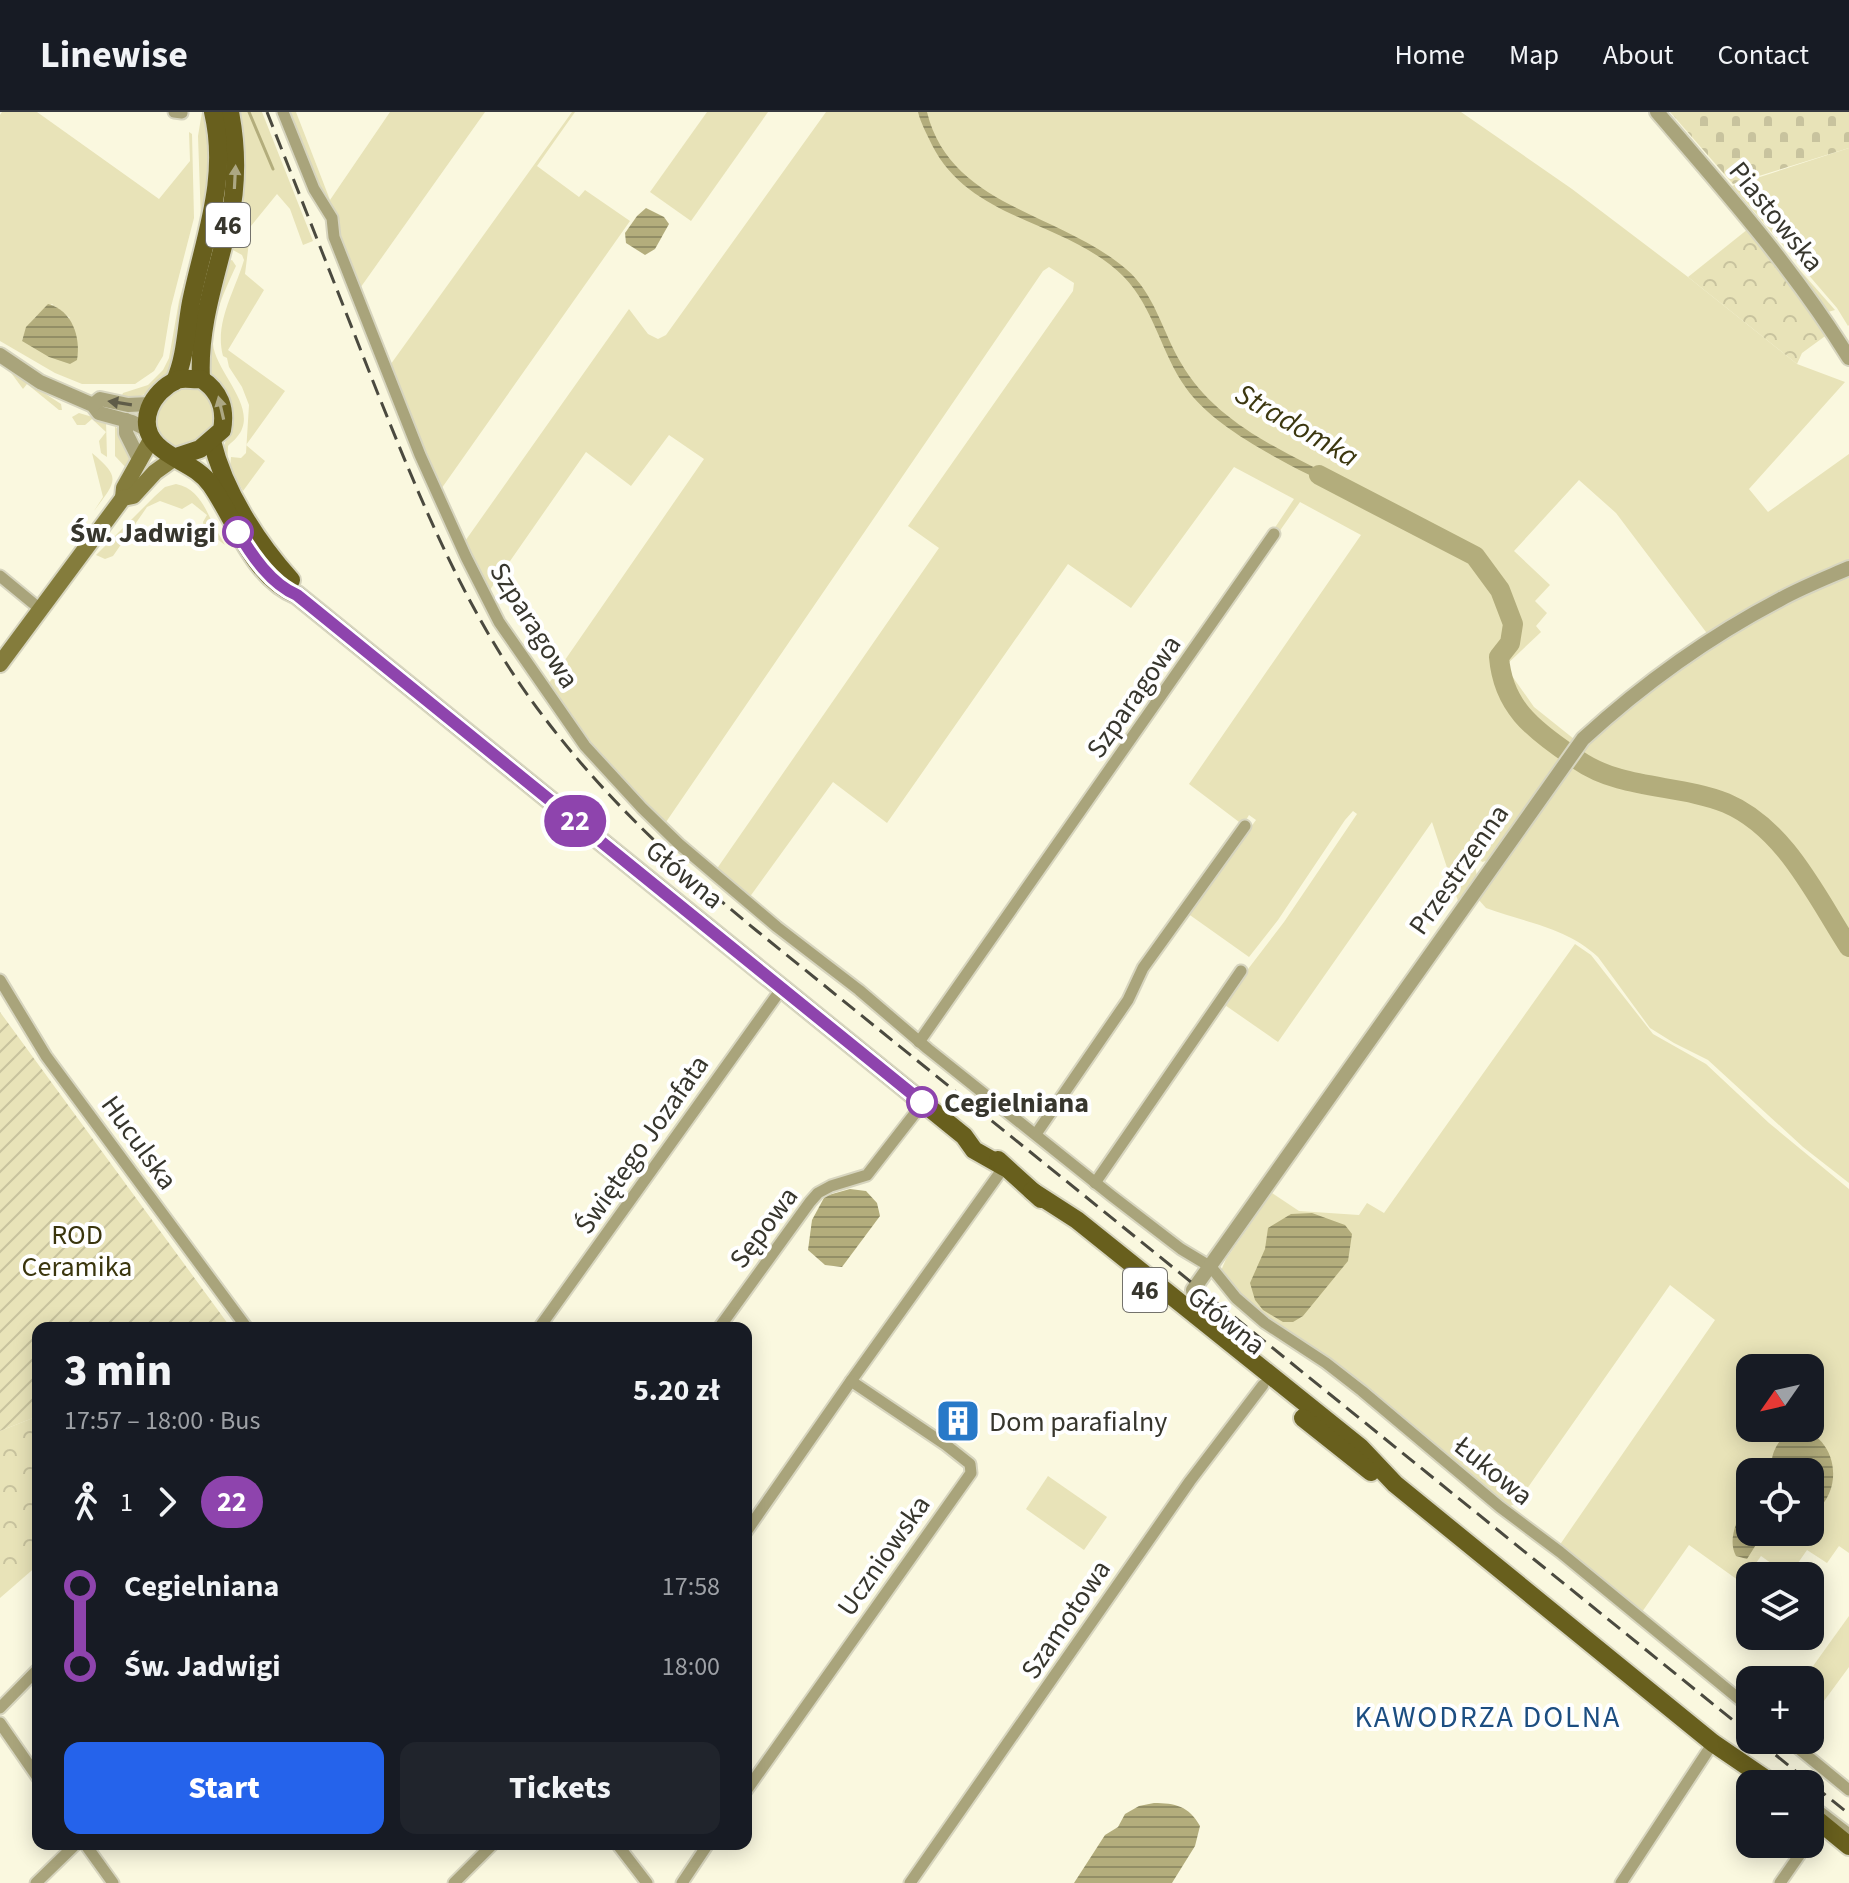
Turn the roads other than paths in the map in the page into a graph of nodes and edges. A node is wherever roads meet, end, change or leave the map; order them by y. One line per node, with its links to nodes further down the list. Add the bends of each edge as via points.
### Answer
1 (213, 112): 8 (main road, 46, via 217,194)
2 (230, 112): 7 (main road, 46, one-way to 2, via 208,305 235,183)
3 (283, 112): 27 (street, Szparagowa, via 314,189 332,218 339,250 420,455 510,639 585,746 662,827)
4 (1657, 112): 6 (street, Piastowska, via 1748,218)
5 (0, 355): 10 (street, via 40,382)
6 (1849, 358)
7 (201, 379): 8 (main road); 13 (main road, one-way to 7, via 222,430 222,404)
8 (175, 381): 9 (main road)
9 (150, 404): 10 (street, one-way to 10, via 100,399); 12 (main road)
10 (93, 405): 11 (street, via 99,413)
11 (126, 420): 12 (street); 15 (street, via 126,433)
12 (150, 434): 14 (main road, 46, via 157,446); 15 (main road)
13 (212, 441): 14 (main road); 20 (main road, Główna / 46, via 218,465 249,523)
14 (176, 457): 16 (main road, via 133,496); 20 (main road, Główna / 46, via 204,477 255,557 283,589)
15 (140, 461): 16 (main road)
16 (123, 498): 21 (main road)
17 (1274, 534): 27 (street, Szparagowa)
18 (1849, 568): 33 (street, Przestrzenna, via 1729,628 1583,739)
19 (0, 576): 21 (street)
20 (297, 595): 26 (main road, Główna / 46)
21 (40, 609): 22 (main road)
22 (0, 664)
23 (1245, 826): 29 (street, via 1143,968 1128,1000)
24 (1241, 971): 31 (street)
25 (0, 980): 36 (street, Huculska, via 46,1056)
26 (782, 988): 28 (main road, Główna / 46); 37 (street, Świętego Jozafata)
27 (919, 1042): 29 (street, Szparagowa)
28 (923, 1103): 30 (main road, Główna / 46, via 974,1150); 38 (street, Sępowa, via 867,1175 818,1193)
29 (1036, 1134): 31 (street, Szparagowa)
30 (1004, 1167): 32 (main road, Główna / 46); 40 (street)
31 (1095, 1183): 33 (street, Szparagowa)
32 (1032, 1191): 34 (main road, Główna / 46); 41 (main road, Główna / 46)
33 (1211, 1267): 35 (street, Przestrzenna); 45 (street, Łukowa, via 1265,1323 1362,1391)
34 (1158, 1286): 35 (street); 39 (main road, Główna / 46)
35 (1193, 1290): 39 (street)
36 (243, 1322)
37 (543, 1322)
38 (723, 1322)
39 (1206, 1325): 42 (main road, Główna / 46, via 1360,1447)
40 (851, 1381): 43 (street); 52 (street, Uczniowska, via 946,1445 970,1464 971,1473)
41 (1263, 1385): 42 (main road, Główna / 46, via 1368,1470); 71 (street, Szamotowa)
42 (1395, 1484): 48 (main road, Główna / 46)
43 (752, 1523)
44 (32, 1675): 46 (street)
45 (1736, 1697)
46 (0, 1708)
47 (0, 1723): 50 (street)
48 (1716, 1745): 51 (main road, Główna / 46); 72 (street)
49 (1805, 1754): 53 (street)
50 (32, 1769)
51 (1750, 1770)
52 (752, 1783)
53 (1849, 1790)
54 (1824, 1815): 56 (street)
55 (1824, 1825): 58 (main road)
56 (1849, 1834)
57 (1824, 1844): 65 (main road)
58 (1849, 1846)
59 (70, 1850): 66 (street)
60 (89, 1850): 67 (street)
61 (487, 1850): 68 (street)
62 (622, 1850): 69 (street)
63 (704, 1850): 70 (street)
64 (1796, 1858): 73 (street)
65 (1849, 1860)
66 (36, 1883)
67 (113, 1883)
68 (454, 1883)
69 (647, 1883)
70 (682, 1883)
71 (910, 1883)
72 (1621, 1883)
73 (1780, 1883)

